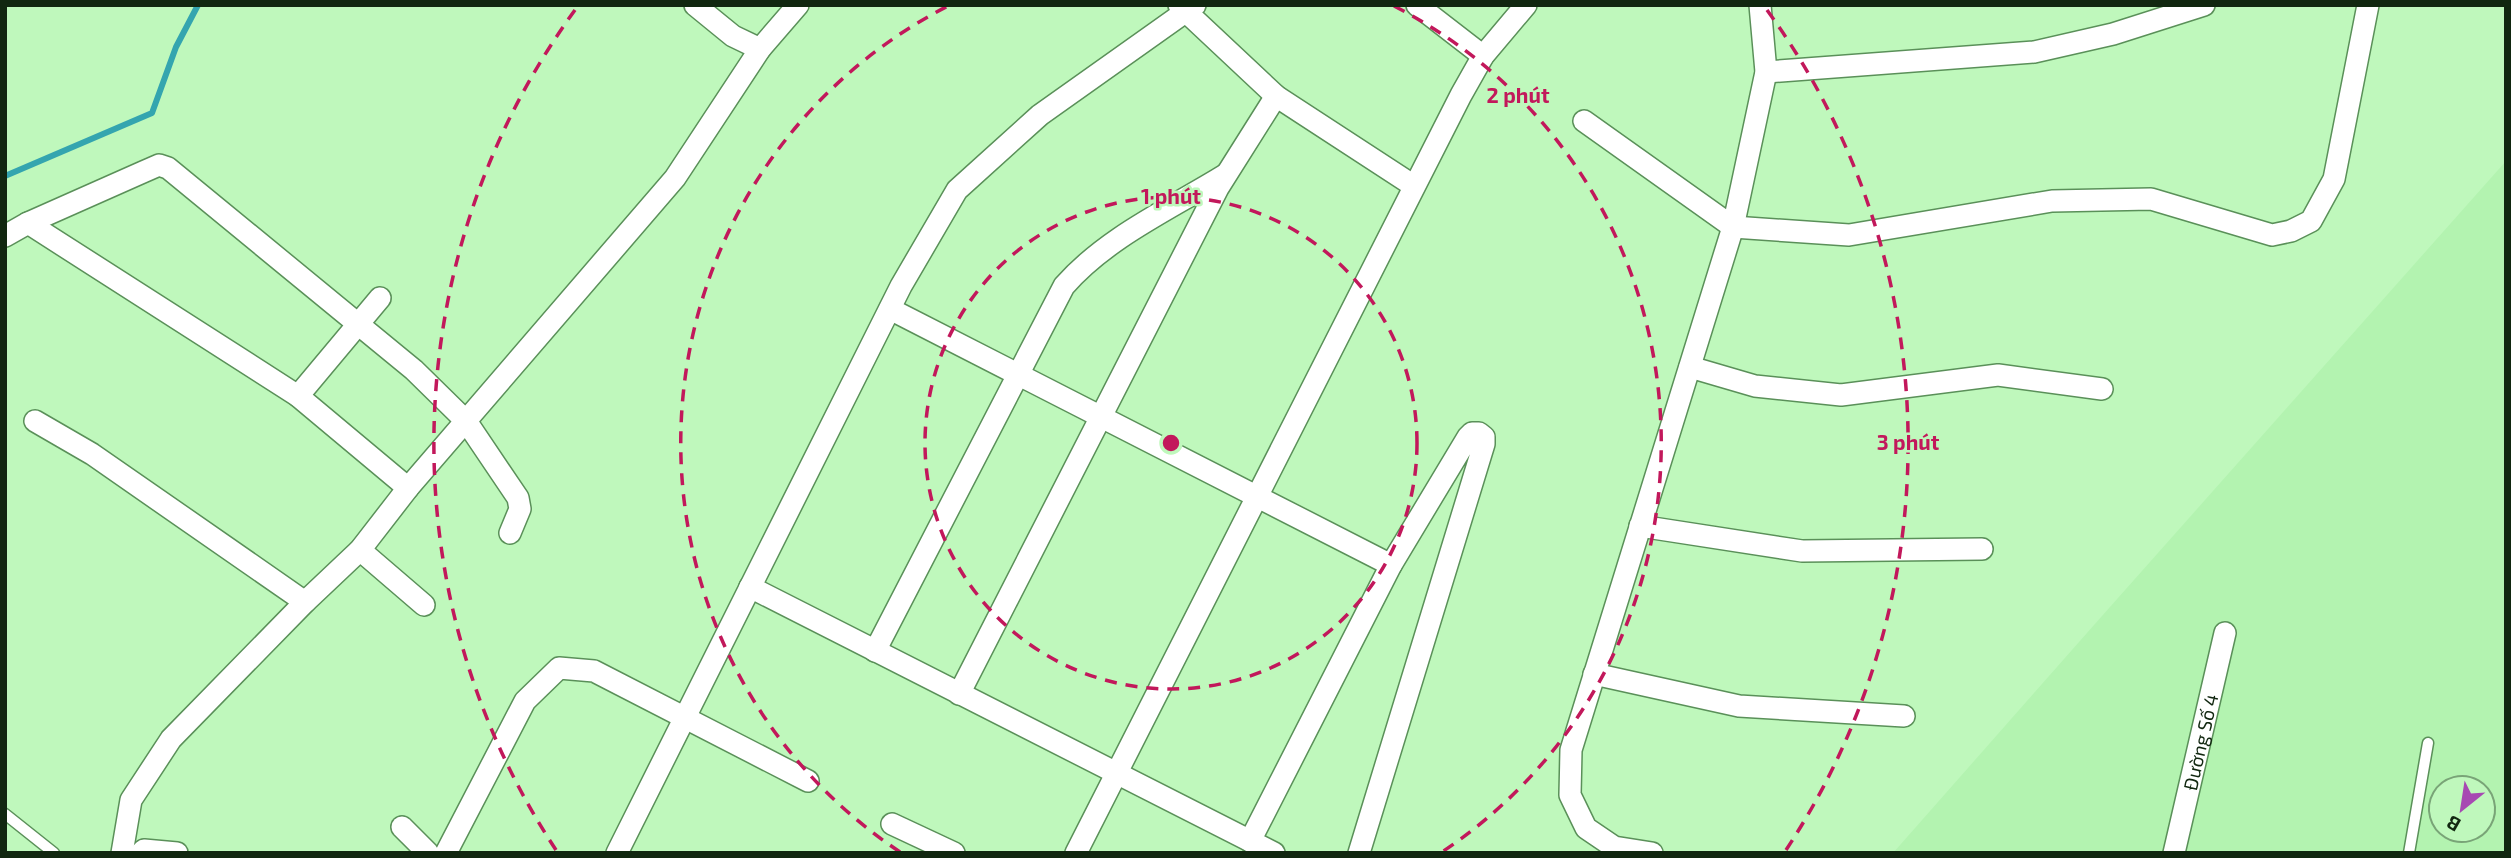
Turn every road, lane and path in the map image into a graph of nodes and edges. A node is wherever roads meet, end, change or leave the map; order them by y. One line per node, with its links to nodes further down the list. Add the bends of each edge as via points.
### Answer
1 (695, 5): 9 (street, via 733,36)
2 (798, 5): 9 (street)
3 (1417, 5): 10 (street)
4 (1526, 5): 10 (street)
5 (1760, 5): 11 (street)
6 (2204, 5): 11 (street, via 2113,34 2034,52)
7 (2368, 5): 17 (street, via 2334,179 2311,221 2291,231 2273,235 2151,199 2052,201 1849,235)
8 (1187, 7): 12 (street); 20 (street, via 1040,115 957,190)
9 (760, 49): 28 (street, via 675,178)
10 (1483, 56): 15 (street)
11 (1766, 72): 17 (street)
12 (1276, 96): 14 (street); 15 (street)
13 (1584, 121): 17 (street)
14 (1226, 174): 23 (street, via 1084,264 1064,286); 26 (street)
15 (1414, 186): 30 (street)
16 (28, 223): 18 (street); 21 (street, via 159,165 181,177); 25 (street)
17 (1733, 228): 22 (street)
18 (5, 236)
19 (380, 298): 21 (street)
20 (890, 309): 23 (street); 36 (street)
21 (358, 325): 25 (street); 28 (street, via 414,370)
22 (1690, 367): 24 (street, via 1755,386 1841,395 1998,374); 31 (street)
23 (1018, 374): 26 (street); 40 (street)
24 (2102, 388)
25 (298, 396): 29 (street)
26 (1101, 416): 30 (street); 42 (street)
27 (35, 421): 37 (street, via 92,454)
28 (466, 421): 29 (street); 32 (street, via 518,498 520,509)
29 (408, 488): 34 (street)
30 (1257, 496): 35 (street); 46 (street)
31 (1640, 526): 33 (street, via 1801,551); 41 (street)
32 (510, 533)
33 (1982, 549)
34 (360, 550): 37 (street); 38 (street)
35 (1391, 565): 51 (street); 62 (street, via 1468,437 1479,433 1483,444)
36 (750, 587): 40 (street); 44 (street)
37 (305, 602): 53 (street, via 171,739 131,800)
38 (424, 605)
39 (2225, 633): 64 (street, Đường Số 4)
40 (875, 651): 42 (street)
41 (1594, 674): 43 (street, via 1739,706); 63 (street, via 1571,750 1570,795 1586,828 1614,847)
42 (959, 694): 46 (street)
43 (1904, 716)
44 (684, 719): 47 (street); 57 (street, via 594,671 559,668 525,701); 58 (street)
45 (2428, 743): 65 (lane)
46 (1116, 774): 51 (street); 60 (street)
47 (808, 781)
48 (5, 814): 52 (lane)
49 (892, 824): 59 (street)
50 (402, 827): 56 (street)
51 (1250, 841): 61 (street)
52 (54, 853)
53 (122, 853)
54 (141, 853): 55 (street)
55 (177, 853)
56 (428, 853)
57 (446, 853)
58 (617, 853)
59 (954, 853)
60 (1076, 853)
61 (1273, 853)
62 (1359, 853)
63 (1652, 853)
64 (2174, 853)
65 (2409, 853)

